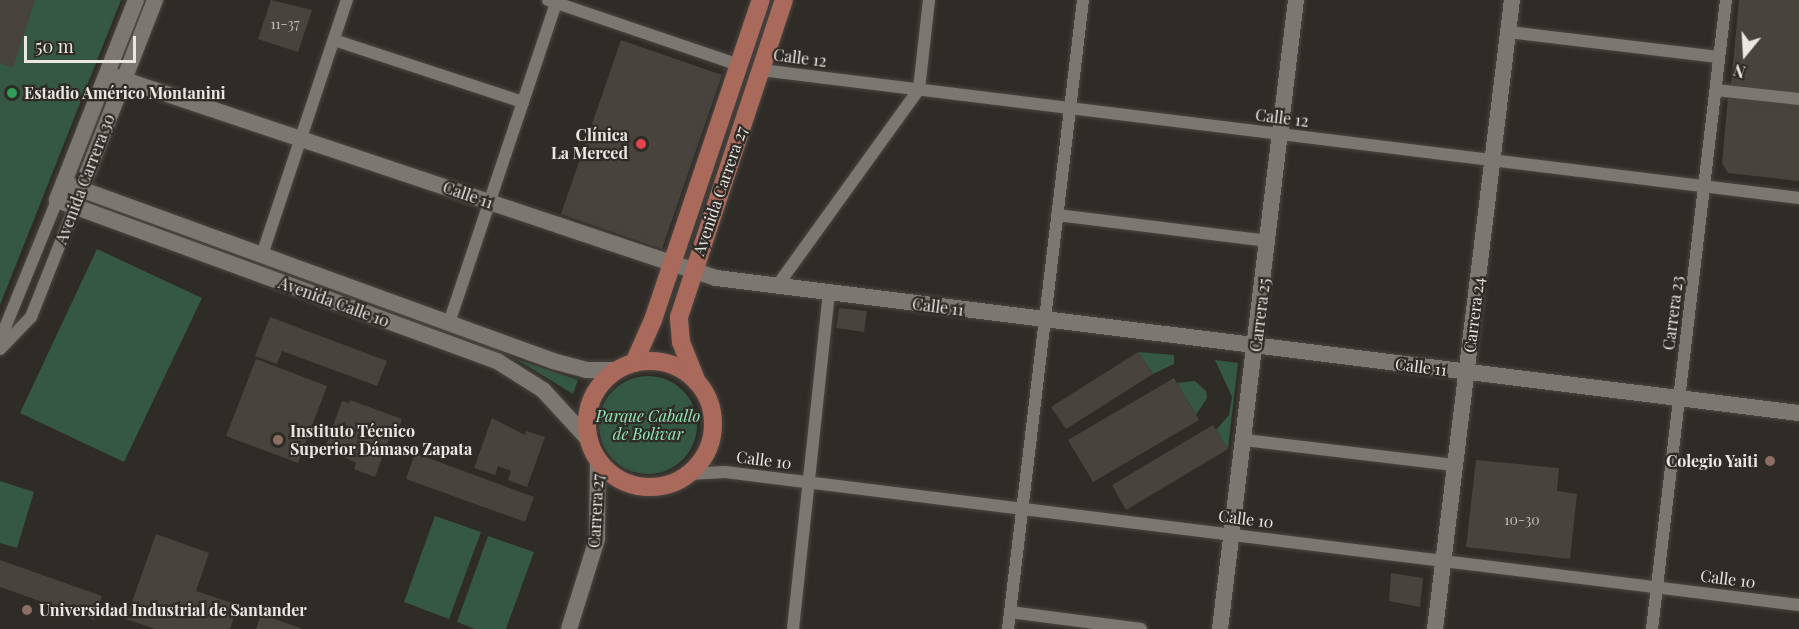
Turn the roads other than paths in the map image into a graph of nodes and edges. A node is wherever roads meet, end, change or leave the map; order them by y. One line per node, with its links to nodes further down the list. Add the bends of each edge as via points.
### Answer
1 (136, 0): 17 (street, Avenida Carrera 30)
2 (155, 0): 18 (street, Avenida Carrera 30)
3 (347, 0): 13 (street)
4 (761, 0): 15 (main road, Avenida Carrera 27)
5 (784, 0): 16 (main road, Avenida Carrera 27)
6 (929, 0): 19 (street)
7 (1083, 0): 23 (street)
8 (1296, 0): 24 (street, Carrera 25)
9 (1512, 0): 12 (street, Carrera 24)
10 (1726, 0): 14 (street, Carrera 23)
11 (553, 1): 15 (street); 22 (street)
12 (1508, 32): 14 (street); 26 (street, Carrera 24)
13 (334, 40): 22 (street); 25 (street)
14 (1719, 57): 20 (street, Carrera 23)
15 (739, 65): 37 (main road, Avenida Carrera 27)
16 (761, 70): 19 (street, Calle 12); 38 (main road, Avenida Carrera 27)
17 (106, 74): 18 (street, Calle 11); 27 (street, Avenida Carrera 30)
18 (124, 80): 25 (street, Calle 11); 29 (street, Avenida Carrera 30)
19 (919, 89): 23 (street, Calle 12); 39 (street)
20 (1716, 90): 21 (street); 28 (street, Carrera 23)
21 (1799, 99)
22 (523, 102): 32 (street)
23 (1070, 108): 24 (street, Calle 12); 34 (street)
24 (1281, 134): 26 (street, Calle 12); 35 (street, Carrera 25)
25 (301, 139): 32 (street, Calle 11); 36 (street)
26 (1492, 160): 28 (street, Calle 12); 48 (street, Carrera 24)
27 (64, 183): 29 (street, Avenida Calle 10); 31 (street, Avenida Carrera 30)
28 (1704, 187): 30 (street, Calle 12); 50 (street, Carrera 23)
29 (81, 189): 33 (street, Avenida Carrera 30); 36 (street, Avenida Calle 10)
30 (1799, 198)
31 (57, 200): 33 (street, Avenida Calle 10); 43 (street, Avenida Carrera 30)
32 (489, 202): 37 (street, Calle 11); 42 (street)
33 (75, 206): 45 (street, Avenida Carrera 30, via 31,317); 52 (street, Avenida Calle 10, via 497,361 543,390)
34 (1057, 215): 35 (street); 41 (street)
35 (1269, 241): 44 (street, Carrera 25)
36 (262, 255): 42 (street, Avenida Calle 10)
37 (672, 264): 38 (street, Calle 11); 46 (main road, Avenida Carrera 27)
38 (693, 271): 39 (street, Calle 11); 49 (main road, Avenida Carrera 27, via 679,317 679,332)
39 (777, 286): 40 (street, Calle 11)
40 (829, 293): 41 (street, Calle 11); 57 (street)
41 (1045, 320): 44 (street, Calle 11); 58 (street)
42 (449, 323): 47 (street, Avenida Calle 10, via 570,367)
43 (0, 340)
44 (1256, 346): 48 (street, Calle 11); 53 (street, Carrera 25)
45 (0, 349)
46 (634, 363): 47 (main road); 49 (main road, via 668,364)
47 (617, 370): 52 (main road, via 591,400)
48 (1467, 372): 50 (street, Calle 11); 55 (street, Carrera 24)
49 (697, 382): 56 (main road, via 706,397 712,430 708,447)
50 (1680, 399): 51 (street, Calle 11); 61 (street, Carrera 23)
51 (1799, 413)
52 (588, 439): 54 (main road)
53 (1244, 440): 55 (street); 59 (street, Carrera 25)
54 (598, 460): 56 (main road, via 621,480 640,486 660,486); 64 (street, Carrera 27, via 597,539)
55 (1455, 465): 60 (street, Carrera 24)
56 (689, 474): 57 (street, Calle 10, via 725,472)
57 (809, 482): 58 (street, Calle 10); 65 (street)
58 (1023, 509): 59 (street, Calle 10); 63 (street)
59 (1232, 534): 60 (street, Calle 10); 68 (street, Carrera 25)
60 (1444, 561): 61 (street, Calle 10); 69 (street, Carrera 24)
61 (1657, 587): 62 (street, Calle 10); 70 (street, Carrera 23)
62 (1799, 604)
63 (1010, 612): 66 (street); 67 (street)
64 (569, 629)
65 (793, 629)
66 (1008, 629)
67 (1141, 629)
68 (1220, 629)
69 (1435, 629)
70 (1652, 629)

